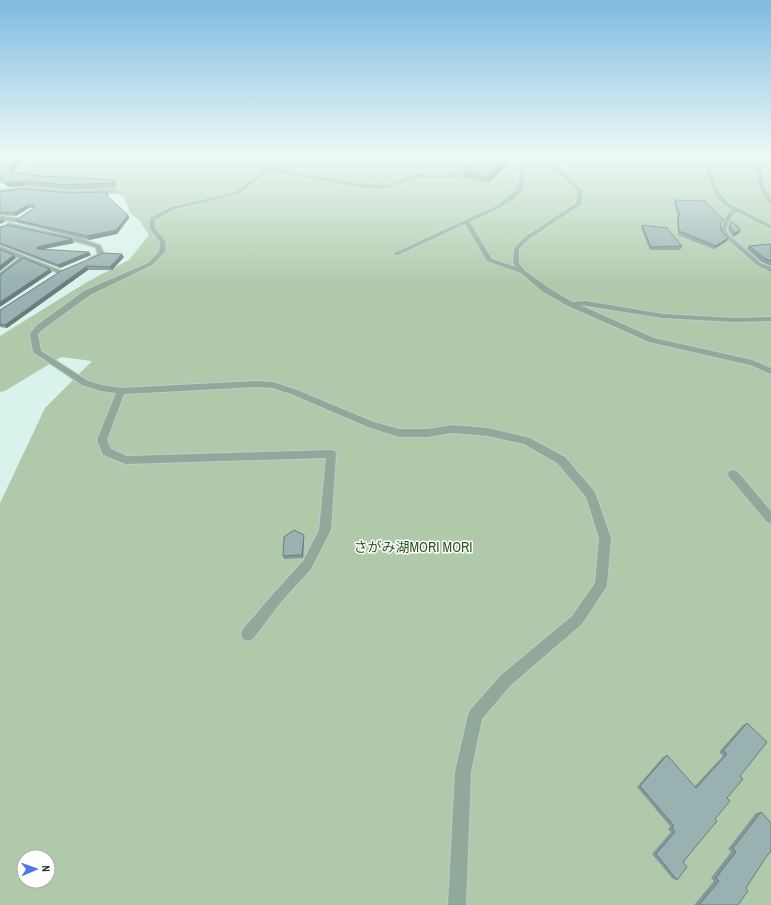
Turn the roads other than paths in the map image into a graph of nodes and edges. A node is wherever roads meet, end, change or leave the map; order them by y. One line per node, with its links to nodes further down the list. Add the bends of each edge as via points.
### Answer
1 (210, 199): 20 (street, via 173,208 152,220 152,228 163,242 162,252 150,264 87,293 34,334 37,352 85,384)
2 (508, 199): 7 (street, via 500,206)
3 (579, 199): 15 (street, via 579,204 516,248 516,263)
4 (722, 199): 5 (street)
5 (739, 210): 8 (street); 13 (street, via 731,213 723,229 725,235 759,264)
6 (0, 218): 12 (street, via 19,218 7,225 98,246 102,255)
7 (466, 221): 10 (street); 15 (street, via 490,260)
8 (771, 227)
9 (0, 248): 11 (street)
10 (396, 254)
11 (24, 258): 14 (street); 16 (street)
12 (81, 263)
13 (771, 270)
14 (60, 272)
15 (523, 272): 17 (street, via 546,290)
16 (0, 276)
17 (569, 303): 18 (street, via 586,303 663,316 734,320); 19 (street, via 652,340 752,363)
18 (771, 319)
19 (771, 371)
20 (121, 391): 23 (street, via 102,440 107,452 126,460 331,454 325,530 307,565); 24 (street, via 273,385 371,425 399,433 453,429 488,432 527,441 561,460 591,495 605,538 602,585 577,620 506,680 475,716 463,772)
21 (733, 474): 22 (street)
22 (771, 519)
23 (248, 634)
24 (457, 905)

